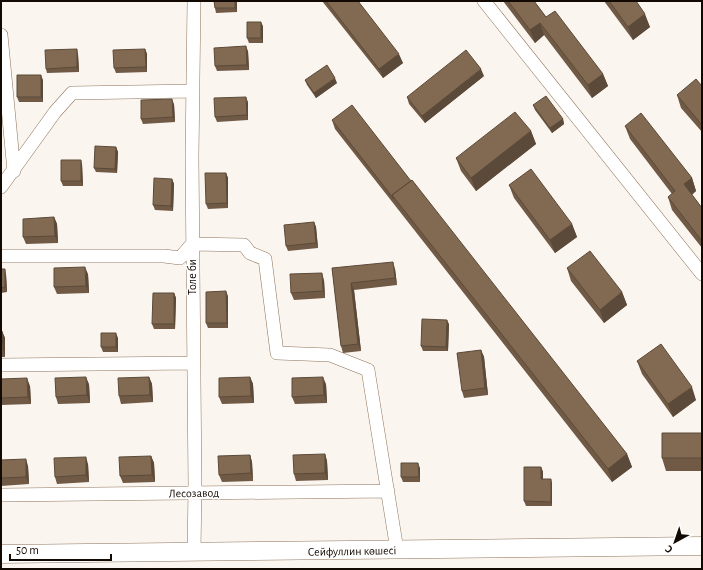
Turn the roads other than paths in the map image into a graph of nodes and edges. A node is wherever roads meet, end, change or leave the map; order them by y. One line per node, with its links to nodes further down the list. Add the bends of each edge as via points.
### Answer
1 (194, 1): 4 (street, Толе би)
2 (484, 1): 9 (street)
3 (1, 35): 5 (street)
4 (193, 91): 5 (street, via 72,93 55,112); 7 (street, Толе би)
5 (14, 171): 6 (street)
6 (1, 187)
7 (192, 244): 8 (street, via 180,258); 10 (street, Толе би); 12 (street, via 244,245 250,253 265,259 277,353 330,355 368,370)
8 (1, 256)
9 (702, 274)
10 (193, 363): 11 (street); 13 (street, Толе би)
11 (1, 365)
12 (388, 491): 13 (street, Лесозавод); 16 (street)
13 (195, 492): 14 (street, Лесозавод); 17 (street, Толе би)
14 (1, 495)
15 (702, 546): 16 (main road, Сейфуллин көшесі)
16 (397, 550): 17 (main road, Сейфуллин көшесі)
17 (194, 552): 18 (main road, Сейфуллин көшесі)
18 (1, 554)

